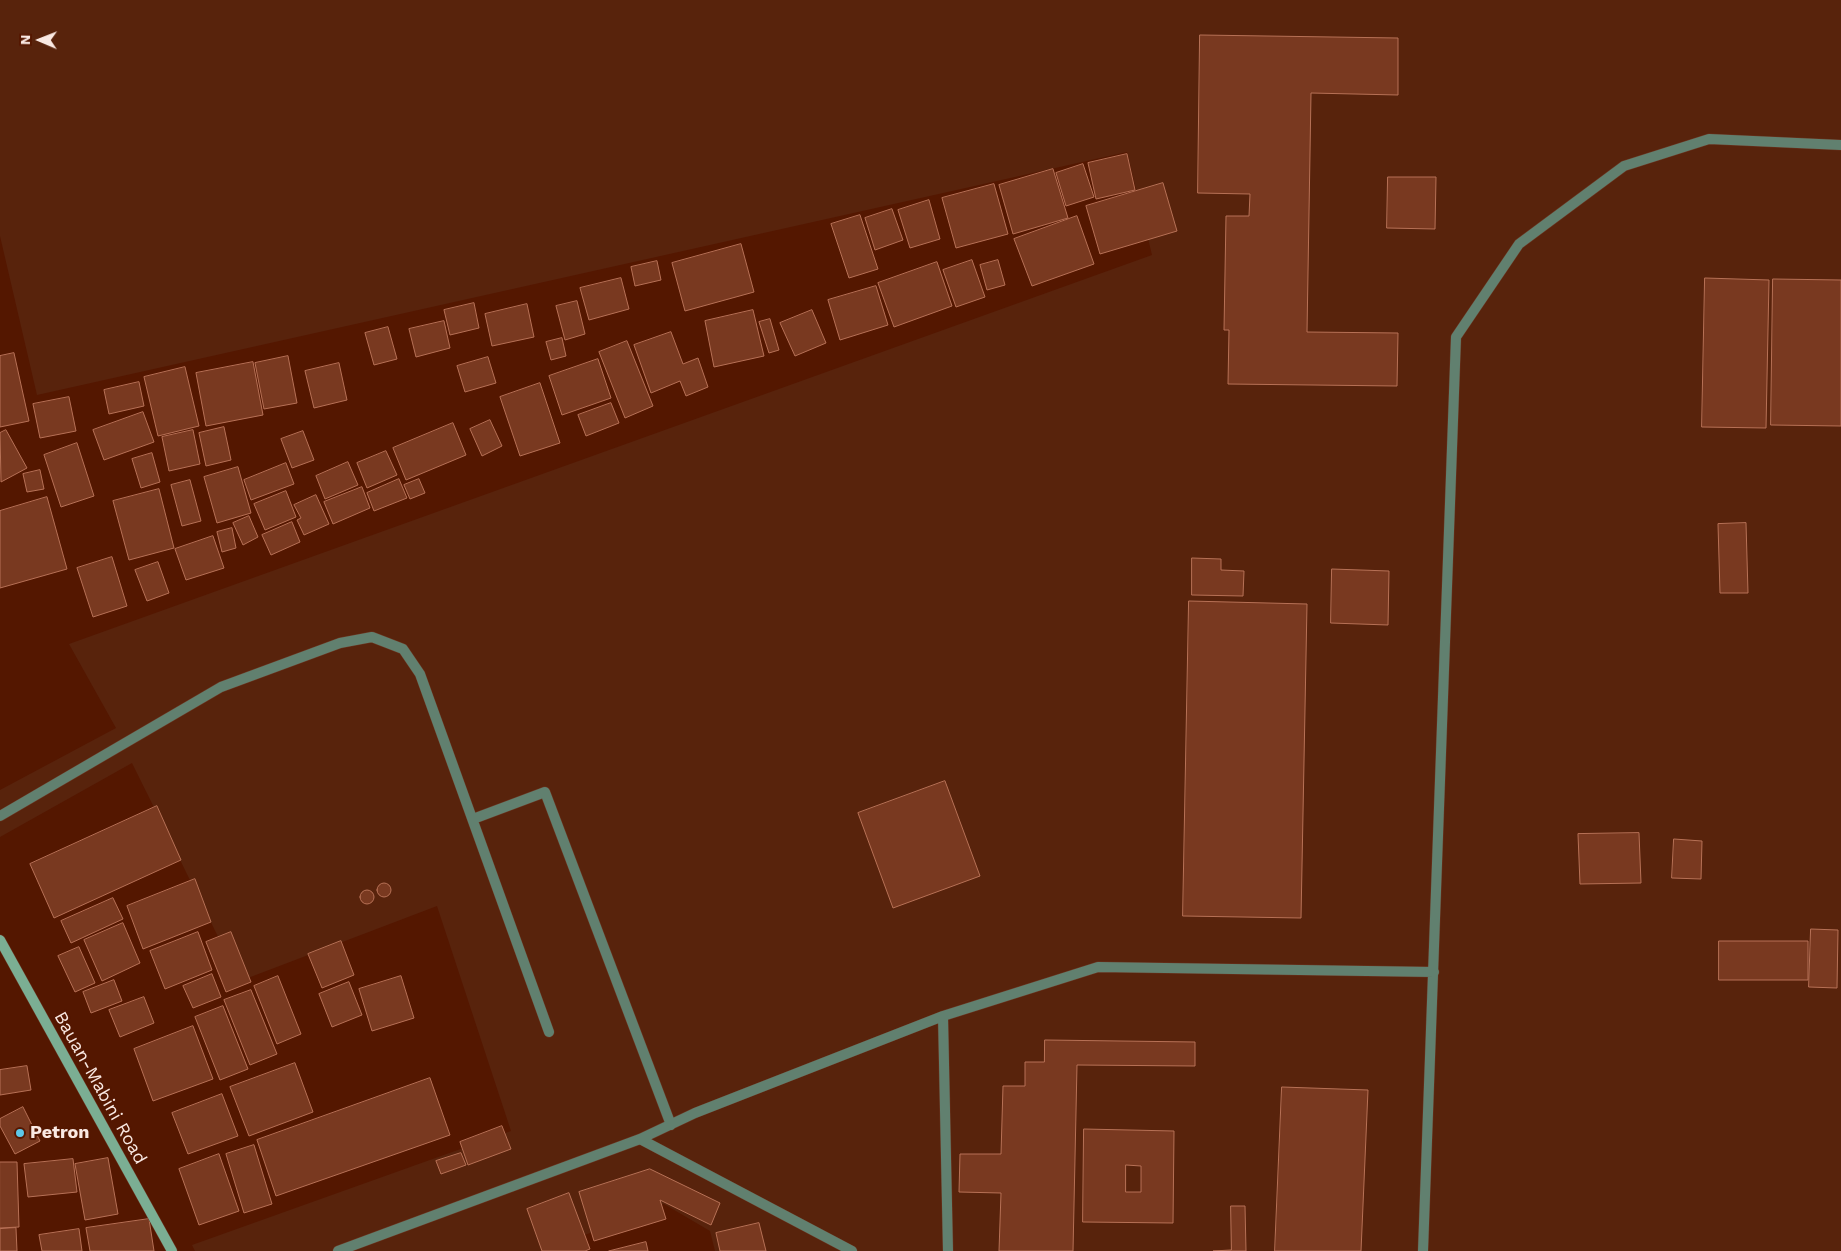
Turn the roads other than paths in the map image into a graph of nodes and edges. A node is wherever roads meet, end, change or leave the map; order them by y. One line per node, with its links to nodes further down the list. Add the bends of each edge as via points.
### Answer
1 (1841, 145): 5 (lane, via 1709,139 1624,166 1519,244 1456,337)
2 (0, 816): 3 (lane, via 221,687 340,643 372,637 404,649 420,674)
3 (473, 819): 7 (lane); 8 (lane, via 545,792)
4 (0, 940): 10 (main road, Bauan-Mabini Road)
5 (1434, 972): 6 (lane, via 1098,966); 14 (lane)
6 (943, 1016): 8 (lane); 13 (lane)
7 (549, 1032)
8 (671, 1124): 9 (lane)
9 (640, 1140): 11 (lane); 12 (lane)
10 (172, 1251)
11 (338, 1251)
12 (852, 1251)
13 (948, 1251)
14 (1423, 1251)

